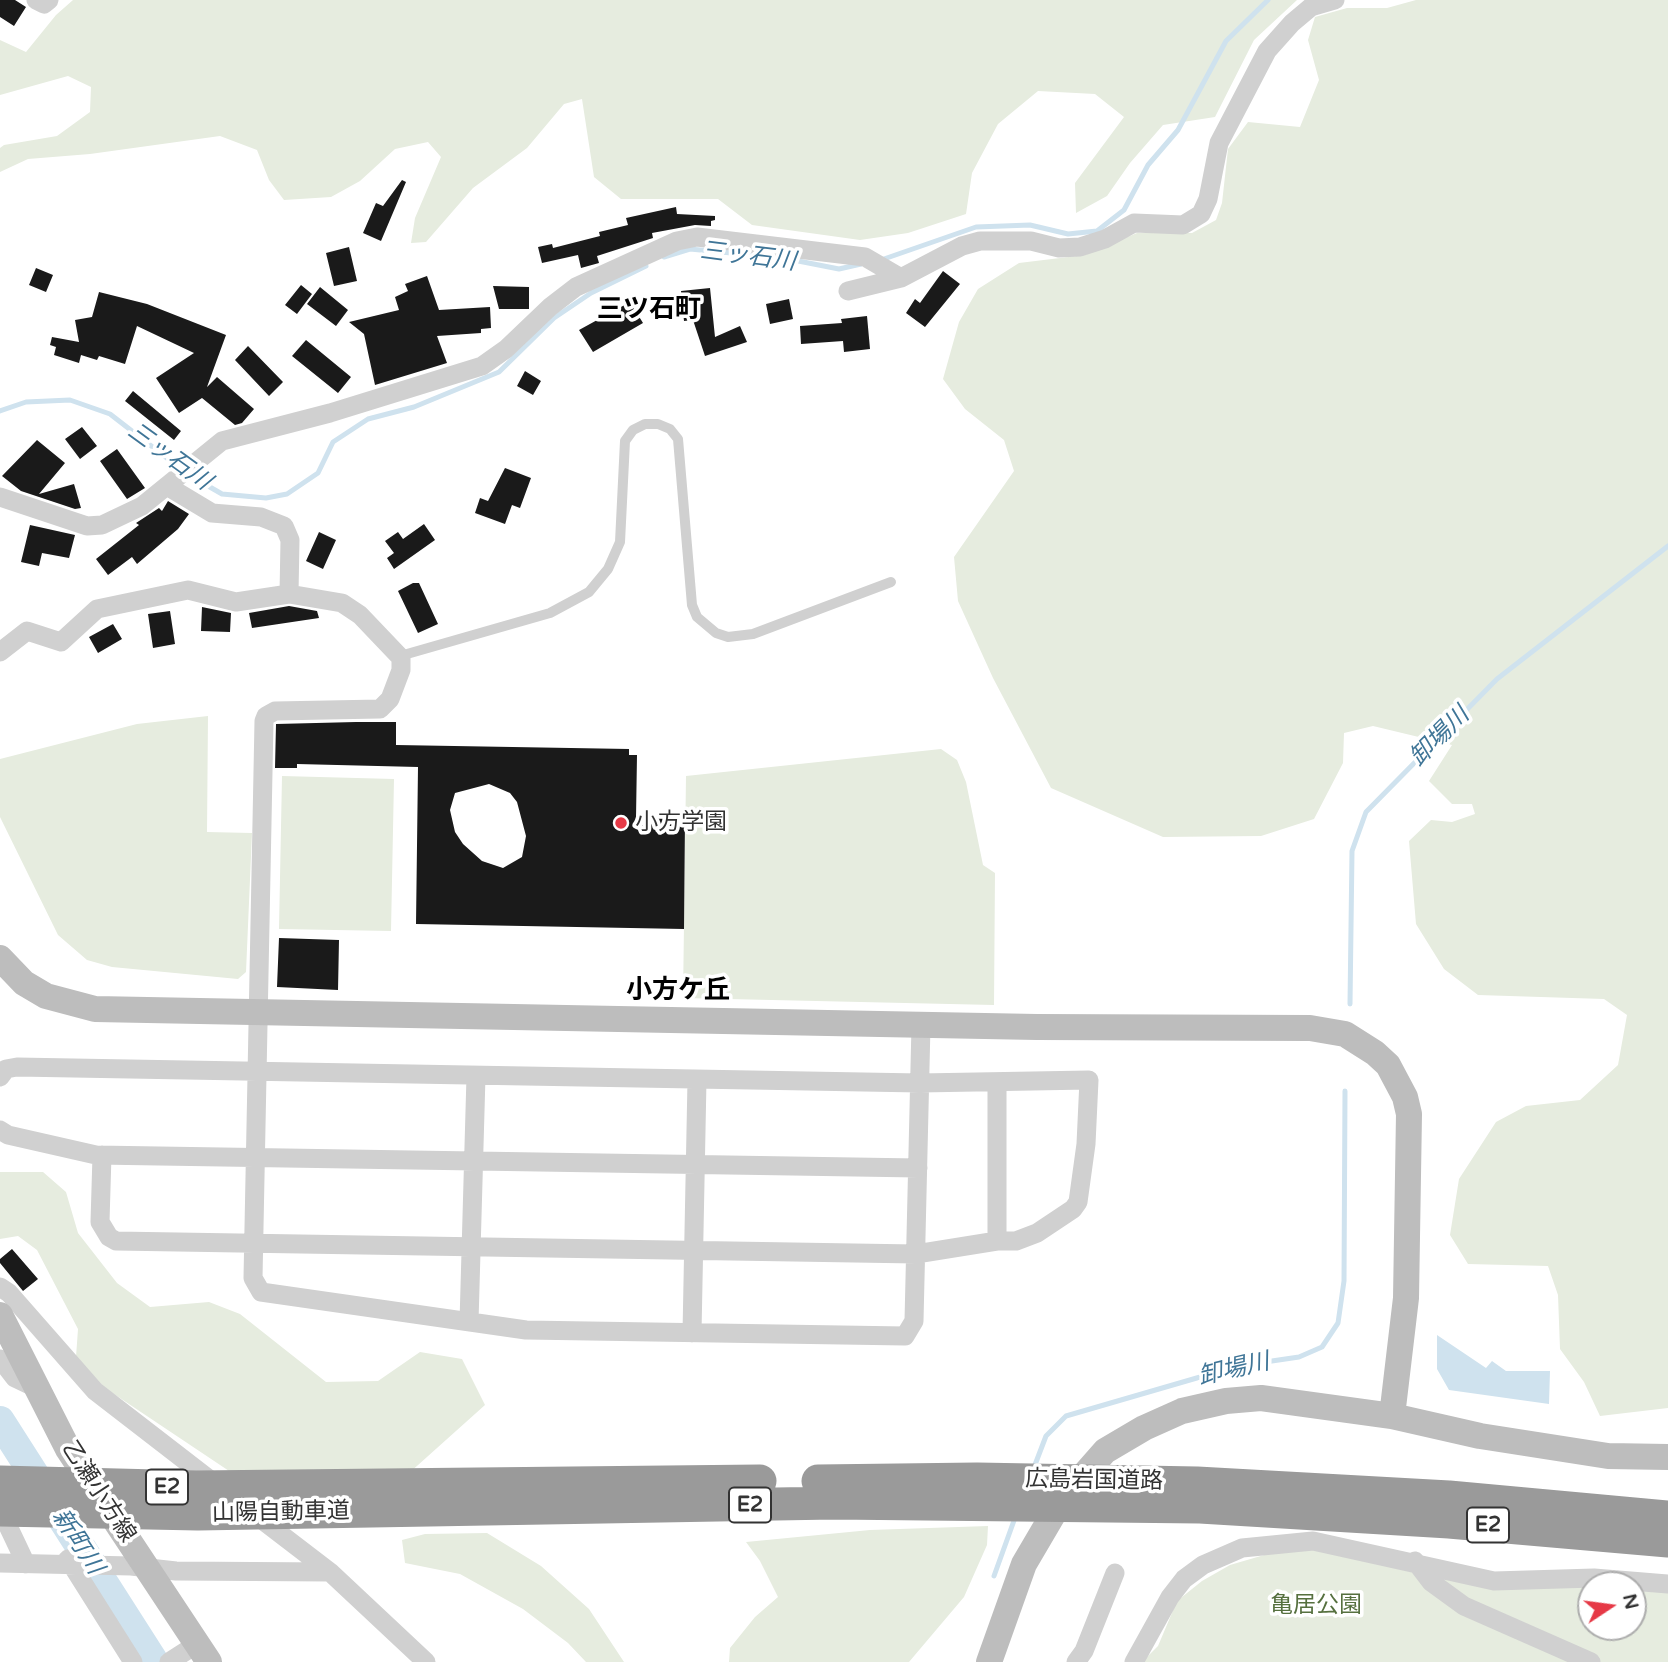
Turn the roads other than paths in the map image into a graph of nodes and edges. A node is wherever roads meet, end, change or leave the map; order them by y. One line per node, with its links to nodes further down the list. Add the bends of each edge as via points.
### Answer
1 (36, 0): 2 (street, via 44,4)
2 (49, 0)
3 (1335, 0): 4 (street, via 1311,7 1267,51 1219,143 1201,214 1183,225 1134,223 1080,247 980,241)
4 (898, 276): 5 (street); 6 (street, via 865,257 697,237 677,241 576,287 482,366 222,441)
5 (848, 291)
6 (169, 484): 7 (street, via 123,517 102,525 87,526); 9 (street, via 212,513 259,517 284,526 290,540)
7 (0, 497)
8 (891, 582): 11 (lane, via 753,634 728,637 716,633 692,605 678,439 670,429 645,424 625,441 620,542 608,569 589,592 550,613)
9 (289, 594): 10 (street, via 236,601 180,590 97,609 61,642 27,631); 11 (street, via 351,608)
10 (0, 652)
11 (400, 656): 13 (street, via 401,670 390,699 380,709 275,710 266,716)
12 (0, 958): 13 (street, via 24,983 70,1005)
13 (258, 1013): 14 (street); 15 (street)
14 (921, 1025): 20 (street); 38 (street, via 1310,1028 1345,1034 1375,1053 1388,1065 1405,1097 1410,1132 1406,1298)
15 (257, 1072): 16 (street, via 17,1068 6,1069); 17 (street); 23 (street)
16 (0, 1076)
17 (476, 1076): 18 (street); 24 (street)
18 (697, 1080): 20 (street); 25 (street)
19 (997, 1082): 20 (street); 27 (street); 27 (street, via 1089,1080 1078,1202 1037,1233 1016,1241)
20 (920, 1083): 26 (street)
21 (0, 1129): 22 (street, via 20,1138)
22 (102, 1155): 23 (street); 28 (street, via 100,1222 113,1240)
23 (256, 1157): 24 (street); 28 (street)
24 (474, 1161): 25 (street); 29 (street)
25 (695, 1164): 26 (street); 30 (street)
26 (918, 1168): 31 (street)
27 (997, 1241): 31 (street)
28 (254, 1243): 29 (street); 34 (street, via 254,1283 264,1293)
29 (471, 1247): 30 (street); 34 (street)
30 (694, 1250): 31 (street); 35 (street)
31 (916, 1254): 35 (street, via 914,1324 902,1337)
32 (0, 1287): 53 (street, via 94,1391)
33 (0, 1315): 37 (street, 乙瀬小方線)
34 (469, 1322): 35 (street, via 526,1330)
35 (692, 1333)
36 (0, 1359): 37 (street, via 15,1378)
37 (38, 1389): 52 (street, 乙瀬小方線, via 68,1449)
38 (1392, 1416): 39 (street, via 1480,1436 1608,1456); 60 (street, via 1261,1398 1182,1411 1144,1427 1105,1451 1061,1502 1024,1564)
39 (1668, 1457)
40 (0, 1482): 41 (highway, 山陽自動車道 / E2, via 196,1487 451,1484)
41 (511, 1500): 42 (highway, 広島岩国道路 / E2, via 978,1492 1200,1507); 43 (highway, 山陽自動車道 / E2, via 198,1514)
42 (1307, 1501): 44 (highway, 広島岩国道路 / E2, via 1449,1497); 45 (highway, 広島岩国道路 / E2)
43 (0, 1509): 51 (street)
44 (1668, 1517)
45 (1506, 1526): 46 (highway, 広島岩国道路 / E2); 47 (highway)
46 (1668, 1541)
47 (1668, 1556)
48 (1415, 1561): 55 (street, via 1494,1581 1594,1578); 62 (street, via 1313,1541 1242,1548 1184,1579); 63 (street, via 1431,1582 1464,1606)
49 (72, 1562): 51 (street); 52 (street); 57 (street)
50 (0, 1563): 51 (street)
51 (26, 1564)
52 (139, 1567): 53 (street); 56 (street, 乙瀬小方線)
53 (330, 1572): 59 (street)
54 (1115, 1573): 61 (street)
55 (1668, 1584)
56 (198, 1652): 58 (street)
57 (133, 1662)
58 (169, 1662)
59 (426, 1662)
60 (989, 1662)
61 (1076, 1662)
62 (1135, 1662)
63 (1591, 1662)

